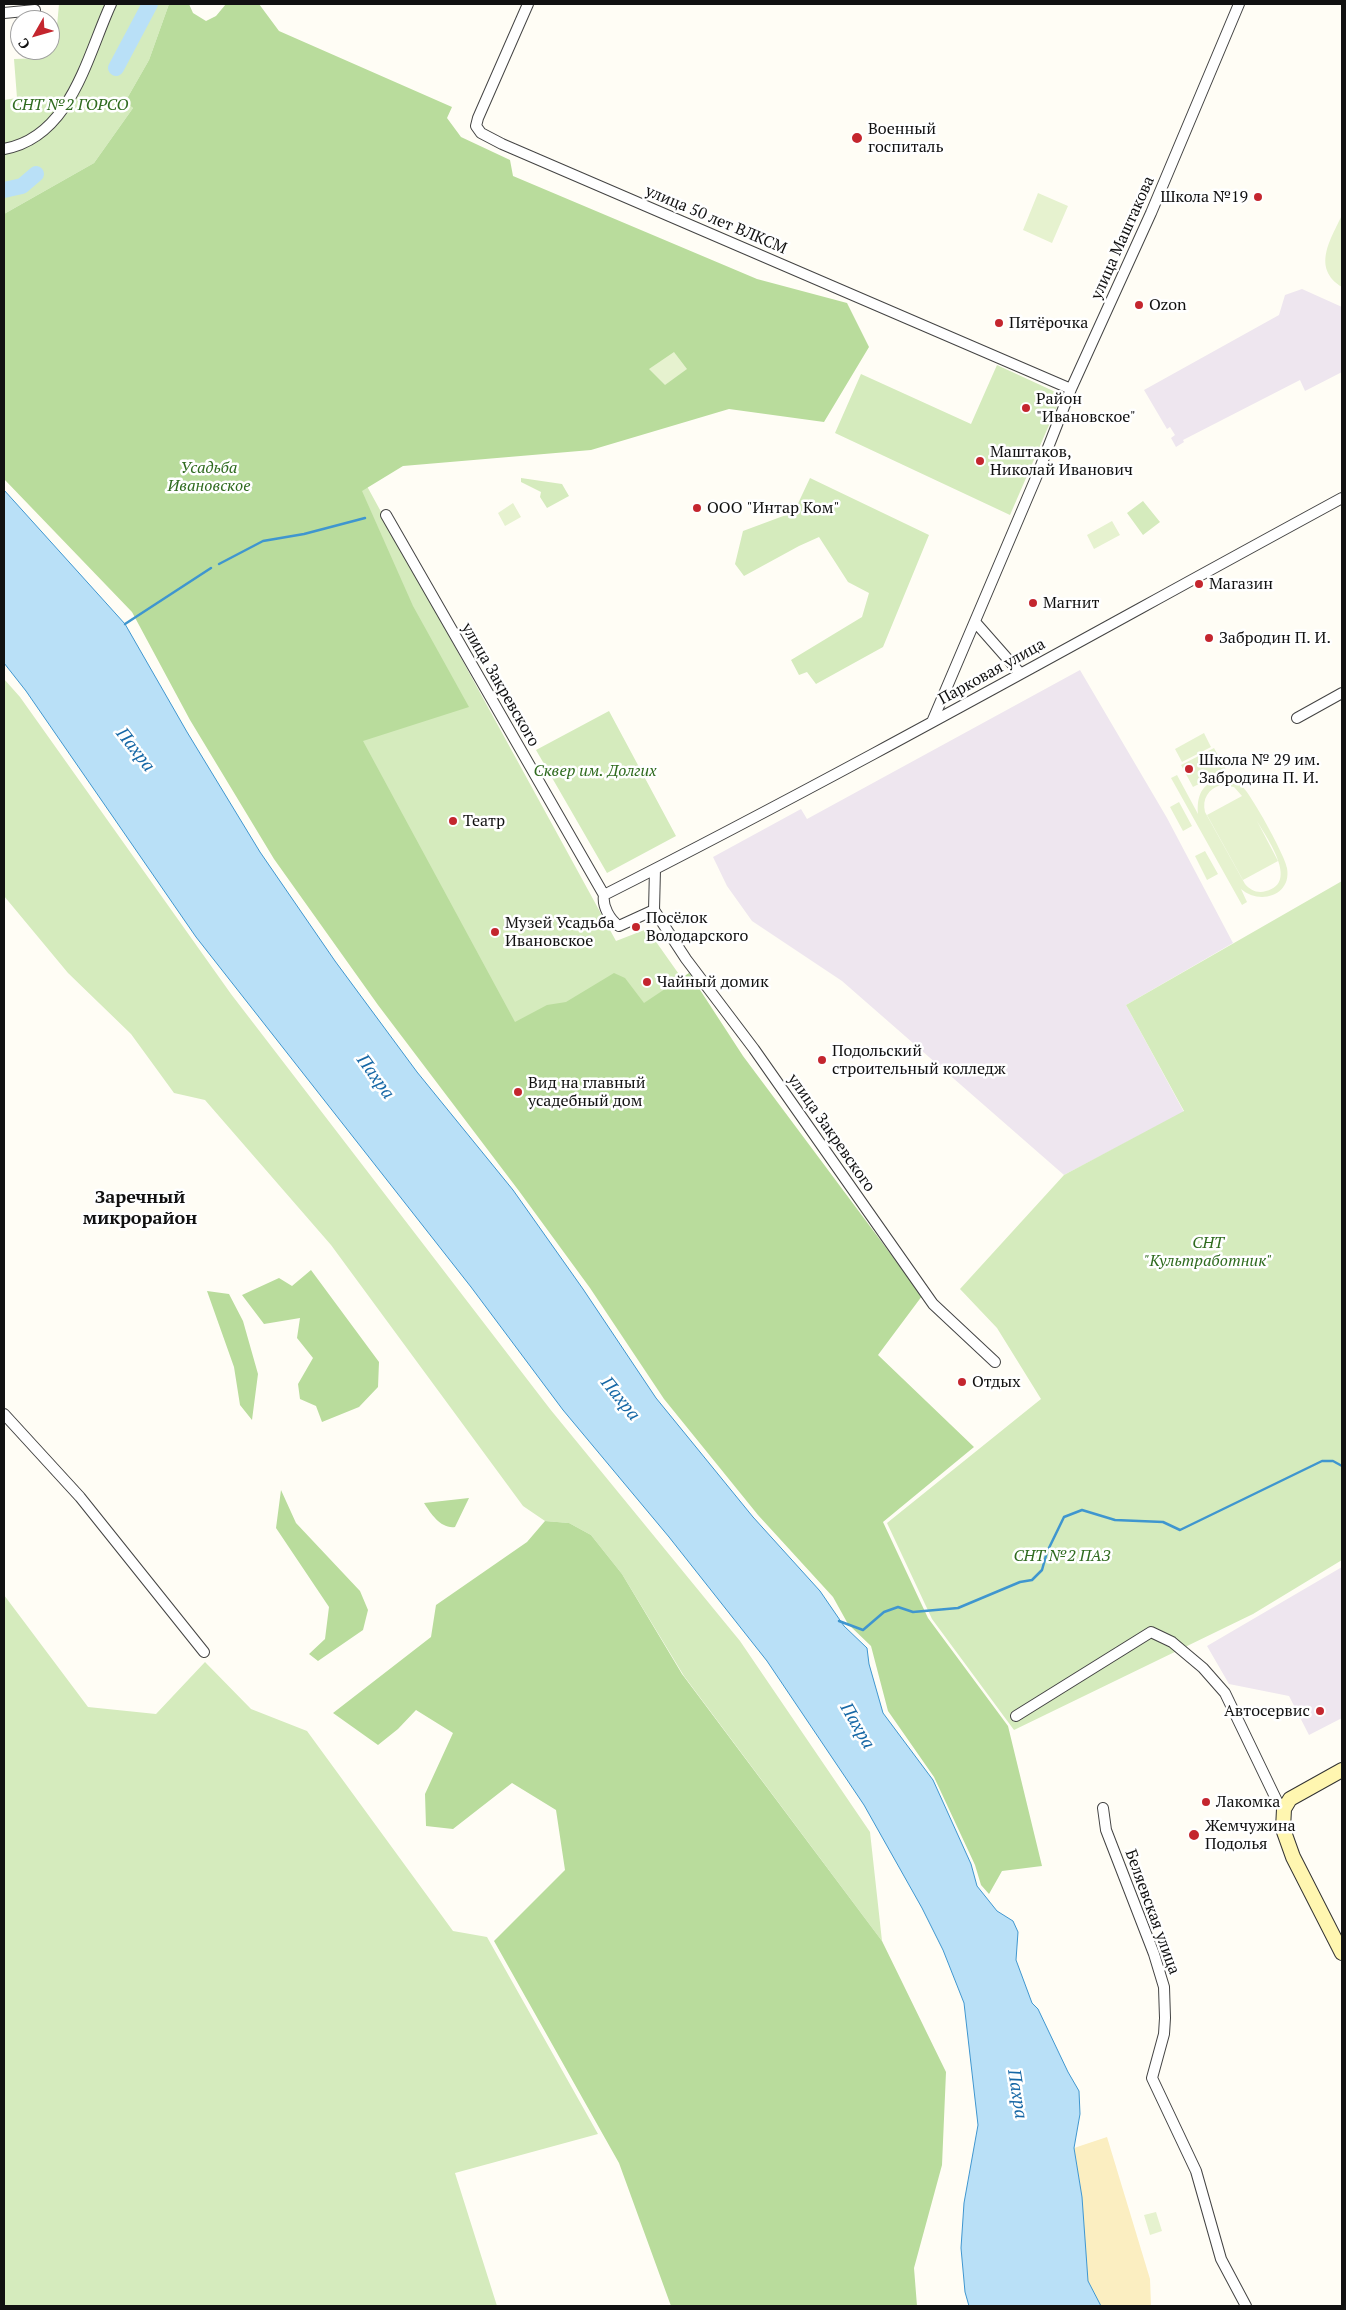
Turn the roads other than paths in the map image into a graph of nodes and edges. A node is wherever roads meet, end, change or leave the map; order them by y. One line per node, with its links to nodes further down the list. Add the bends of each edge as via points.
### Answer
1 (111, 4): 4 (street, via 80,78 61,112 45,130)
2 (528, 4): 5 (street, улица 50 лет ВЛКСМ, via 478,118 476,126 481,133)
3 (1239, 4): 5 (street, улица Маштакова, via 1151,213)
4 (4, 149)
5 (1071, 389): 8 (street, улица Маштакова)
6 (1342, 498): 9 (street, Парковая улица)
7 (386, 515): 14 (street, улица Закревского)
8 (976, 623): 9 (street); 12 (street, улица Маштакова)
9 (1020, 673): 12 (street, Парковая улица)
10 (1342, 694): 11 (street)
11 (1296, 718)
12 (932, 722): 13 (street, Парковая улица)
13 (655, 870): 14 (street, Парковая улица); 15 (street)
14 (604, 895): 15 (street, via 603,902 613,922 619,926)
15 (654, 910): 16 (street, улица Закревского, via 933,1304)
16 (995, 1362)
17 (4, 1414): 18 (street, via 80,1497)
18 (204, 1652)
19 (1016, 1716): 22 (street, via 1151,1632 1172,1642 1225,1692 1276,1801)
20 (1342, 1770): 22 (main road, via 1296,1794)
21 (1103, 1808): 24 (street, Беляевская улица, via 1106,1830 1164,1987 1164,2034 1152,2078 1196,2171 1220,2259)
22 (1284, 1809): 23 (main road, via 1283,1829 1288,1845)
23 (1342, 1953)
24 (1246, 2306)

